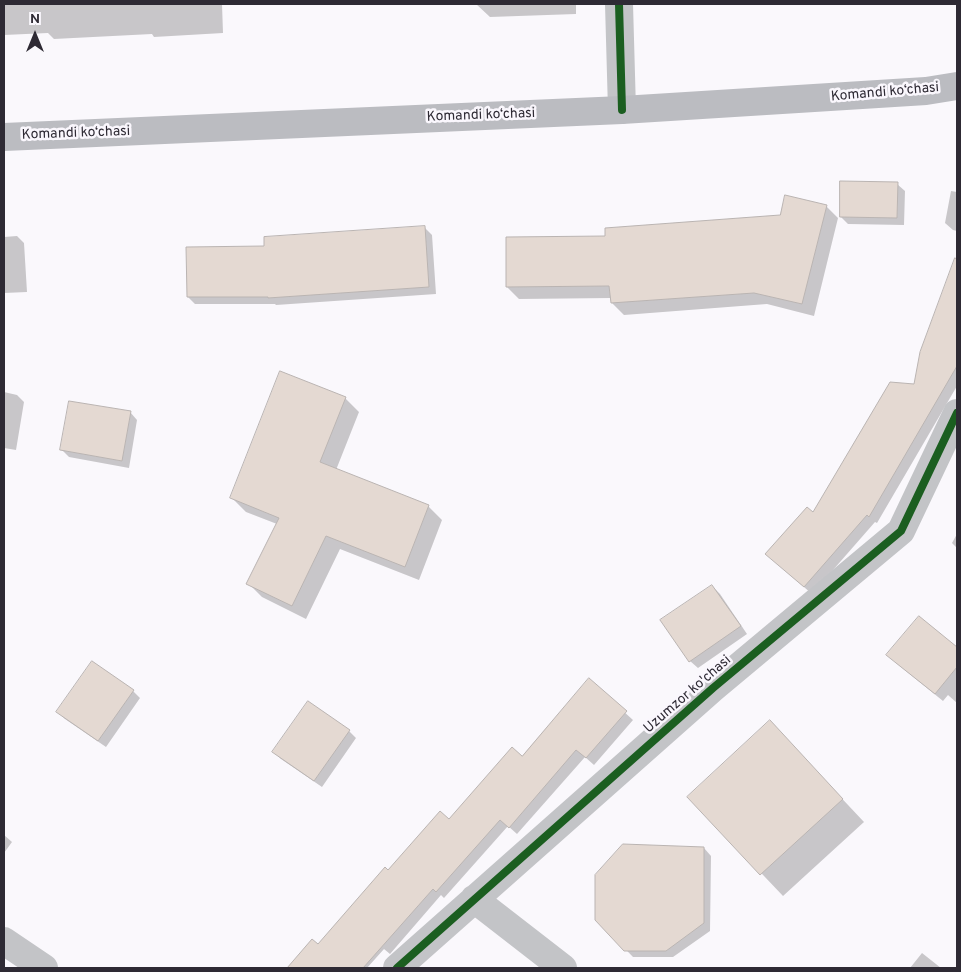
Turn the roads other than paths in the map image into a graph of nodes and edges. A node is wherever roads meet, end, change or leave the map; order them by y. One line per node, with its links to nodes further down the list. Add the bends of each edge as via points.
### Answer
1 (618, 4): 3 (street)
2 (957, 86): 3 (main road, Komandi ko‘chasi, via 926,91)
3 (622, 110): 4 (main road, Komandi ko‘chasi)
4 (4, 137)
5 (957, 413): 6 (street, Uzumzor ko'chasi, via 901,531 713,688)
6 (474, 899): 9 (street, Uzumzor ko'chasi); 10 (street)
7 (4, 941): 8 (street)
8 (44, 968)
9 (397, 968)
10 (563, 968)

